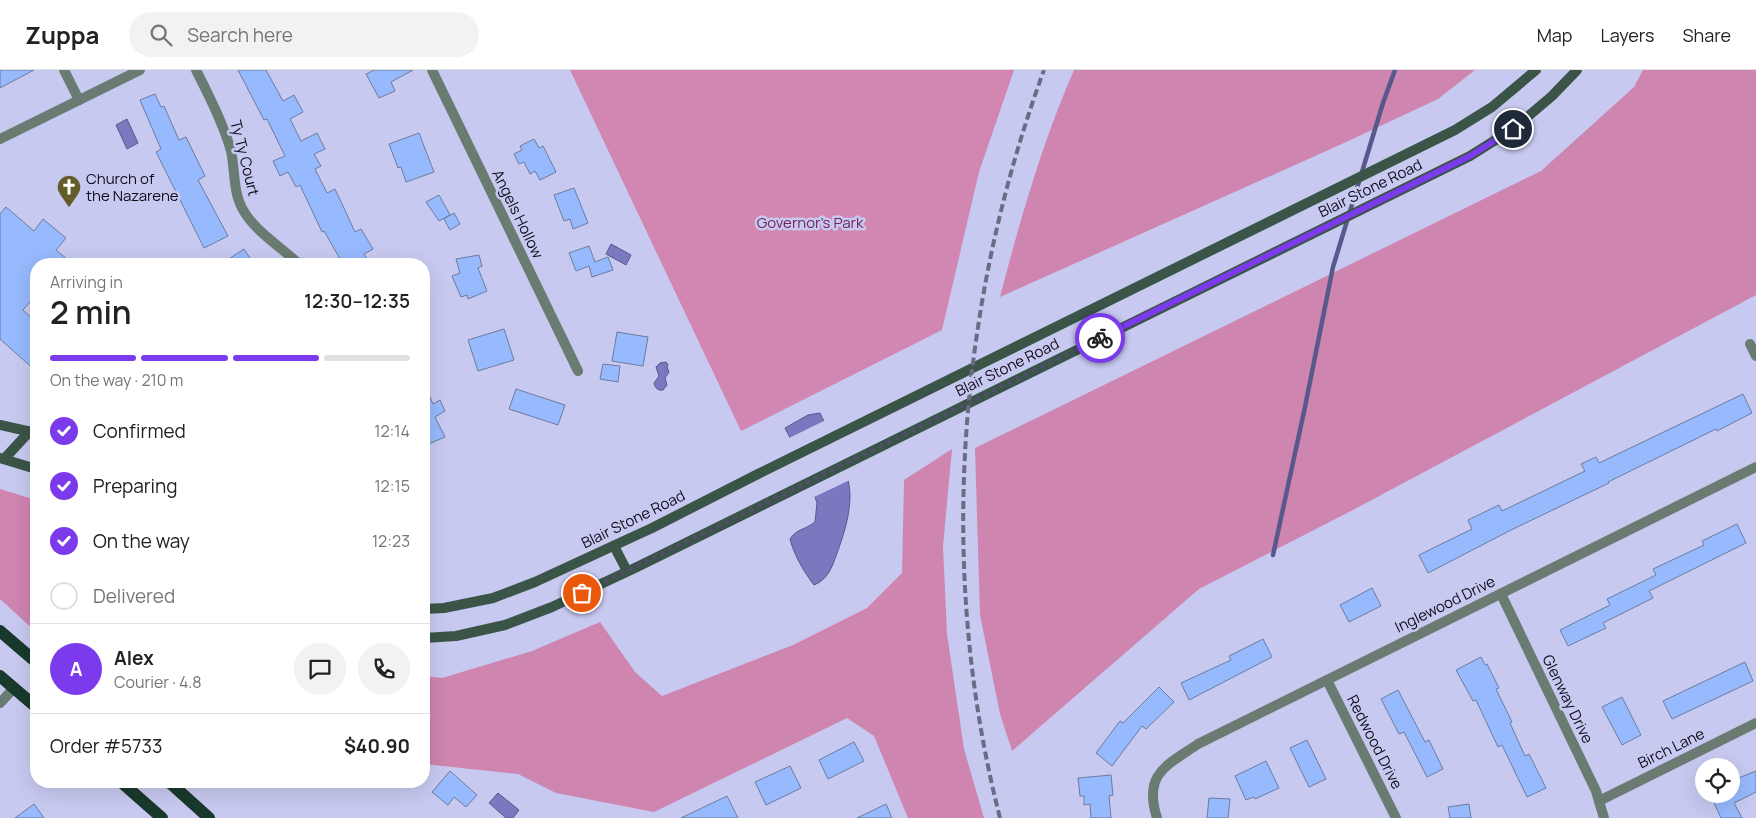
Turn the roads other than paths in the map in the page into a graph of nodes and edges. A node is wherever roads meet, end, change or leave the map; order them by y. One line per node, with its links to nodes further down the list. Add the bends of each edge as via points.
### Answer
1 (64, 70): 7 (street)
2 (140, 70): 7 (street)
3 (196, 70): 9 (street, Ty Ty Court, via 218,115 231,152 241,206 250,221)
4 (432, 70): 12 (street, Angels Hollow)
5 (1536, 70): 19 (main road, Blair Stone Road, via 1492,107 1407,155)
6 (1577, 70): 20 (main road, Blair Stone Road, via 1513,129 1470,156)
7 (78, 100): 8 (street)
8 (0, 139)
9 (292, 258)
10 (1750, 344): 11 (street)
11 (1756, 356)
12 (578, 370)
13 (0, 425): 14 (main road)
14 (30, 431)
15 (30, 435): 16 (main road)
16 (2, 458): 17 (main road)
17 (30, 467)
18 (1756, 467): 21 (street, Inglewood Drive)
19 (614, 546): 20 (main road); 22 (main road, Blair Stone Road, via 493,598)
20 (627, 571): 24 (main road, Blair Stone Road, via 552,607 505,625 456,636)
21 (1500, 594): 27 (street, Inglewood Drive); 34 (street, Glenway Drive)
22 (430, 609)
23 (0, 631): 25 (main road)
24 (430, 638)
25 (30, 657)
26 (0, 676): 28 (main road)
27 (1327, 680): 37 (street, Inglewood Drive, via 1198,744 1167,765 1152,790); 38 (street, Redwood Drive)
28 (14, 688): 29 (main road); 30 (street)
29 (30, 702)
30 (0, 703)
31 (1756, 723): 34 (street, Birch Lane)
32 (128, 788): 35 (main road)
33 (176, 788): 36 (main road)
34 (1599, 801): 39 (street, Glenway Drive)
35 (162, 818)
36 (209, 818)
37 (1157, 818)
38 (1396, 818)
39 (1604, 818)

